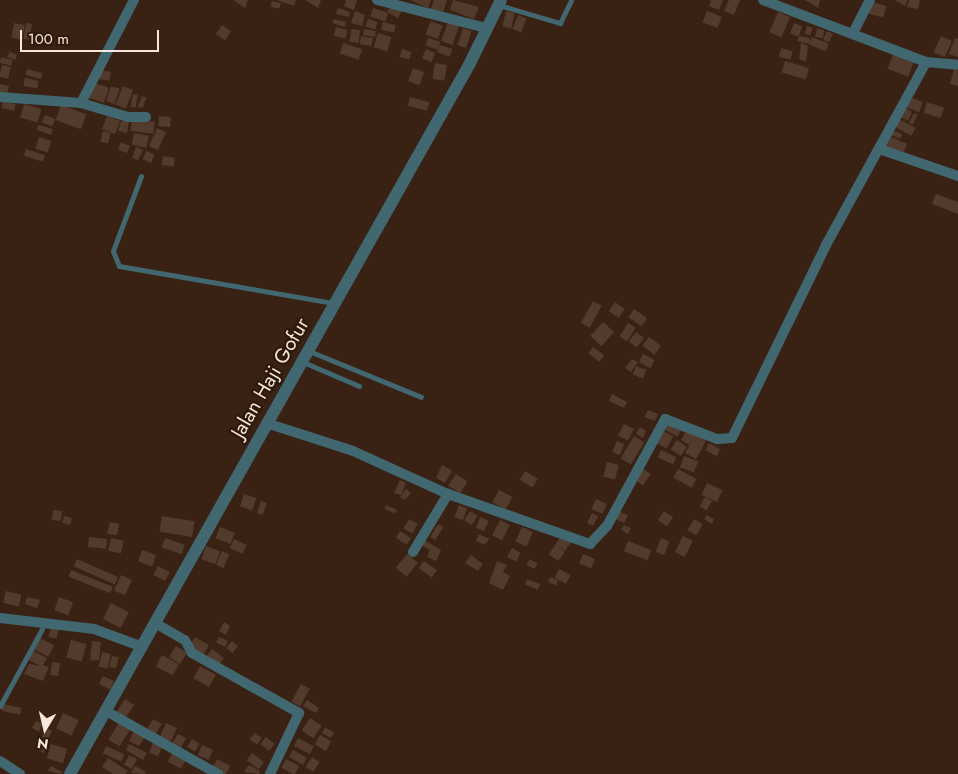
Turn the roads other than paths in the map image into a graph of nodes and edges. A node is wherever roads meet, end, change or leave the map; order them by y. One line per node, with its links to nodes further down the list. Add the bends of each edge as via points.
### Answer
1 (134, 0): 12 (street)
2 (377, 0): 7 (street)
3 (571, 0): 6 (lane, via 560,23)
4 (763, 0): 8 (street)
5 (870, 0): 8 (street)
6 (500, 2): 7 (street, Jalan Haji Gofur)
7 (486, 28): 17 (street, Jalan Haji Gofur)
8 (853, 33): 9 (street)
9 (926, 62): 10 (street); 14 (street)
10 (958, 65)
11 (0, 97): 12 (street)
12 (81, 104): 13 (street, via 128,117)
13 (146, 116)
14 (879, 149): 16 (street); 22 (street, via 826,245 732,438 717,439 665,419 607,526 592,543)
15 (141, 176): 17 (lane, via 113,251 119,266)
16 (958, 176)
17 (334, 303): 18 (street, Jalan Haji Gofur)
18 (305, 356): 19 (lane); 20 (lane); 21 (street, Jalan Haji Gofur)
19 (359, 386)
20 (421, 398)
21 (266, 423): 22 (street, via 353,451); 25 (street, Jalan Haji Gofur)
22 (448, 494): 23 (street)
23 (413, 552)
24 (0, 618): 27 (street, via 94,629)
25 (155, 623): 27 (street, Jalan Haji Gofur); 34 (street, via 185,640 192,653 299,713)
26 (42, 629): 28 (lane)
27 (143, 647): 29 (street, Jalan Haji Gofur)
28 (0, 706)
29 (106, 711): 32 (street, Jalan Haji Gofur); 33 (street)
30 (0, 761): 31 (street)
31 (20, 774)
32 (70, 774)
33 (218, 774)
34 (270, 774)

